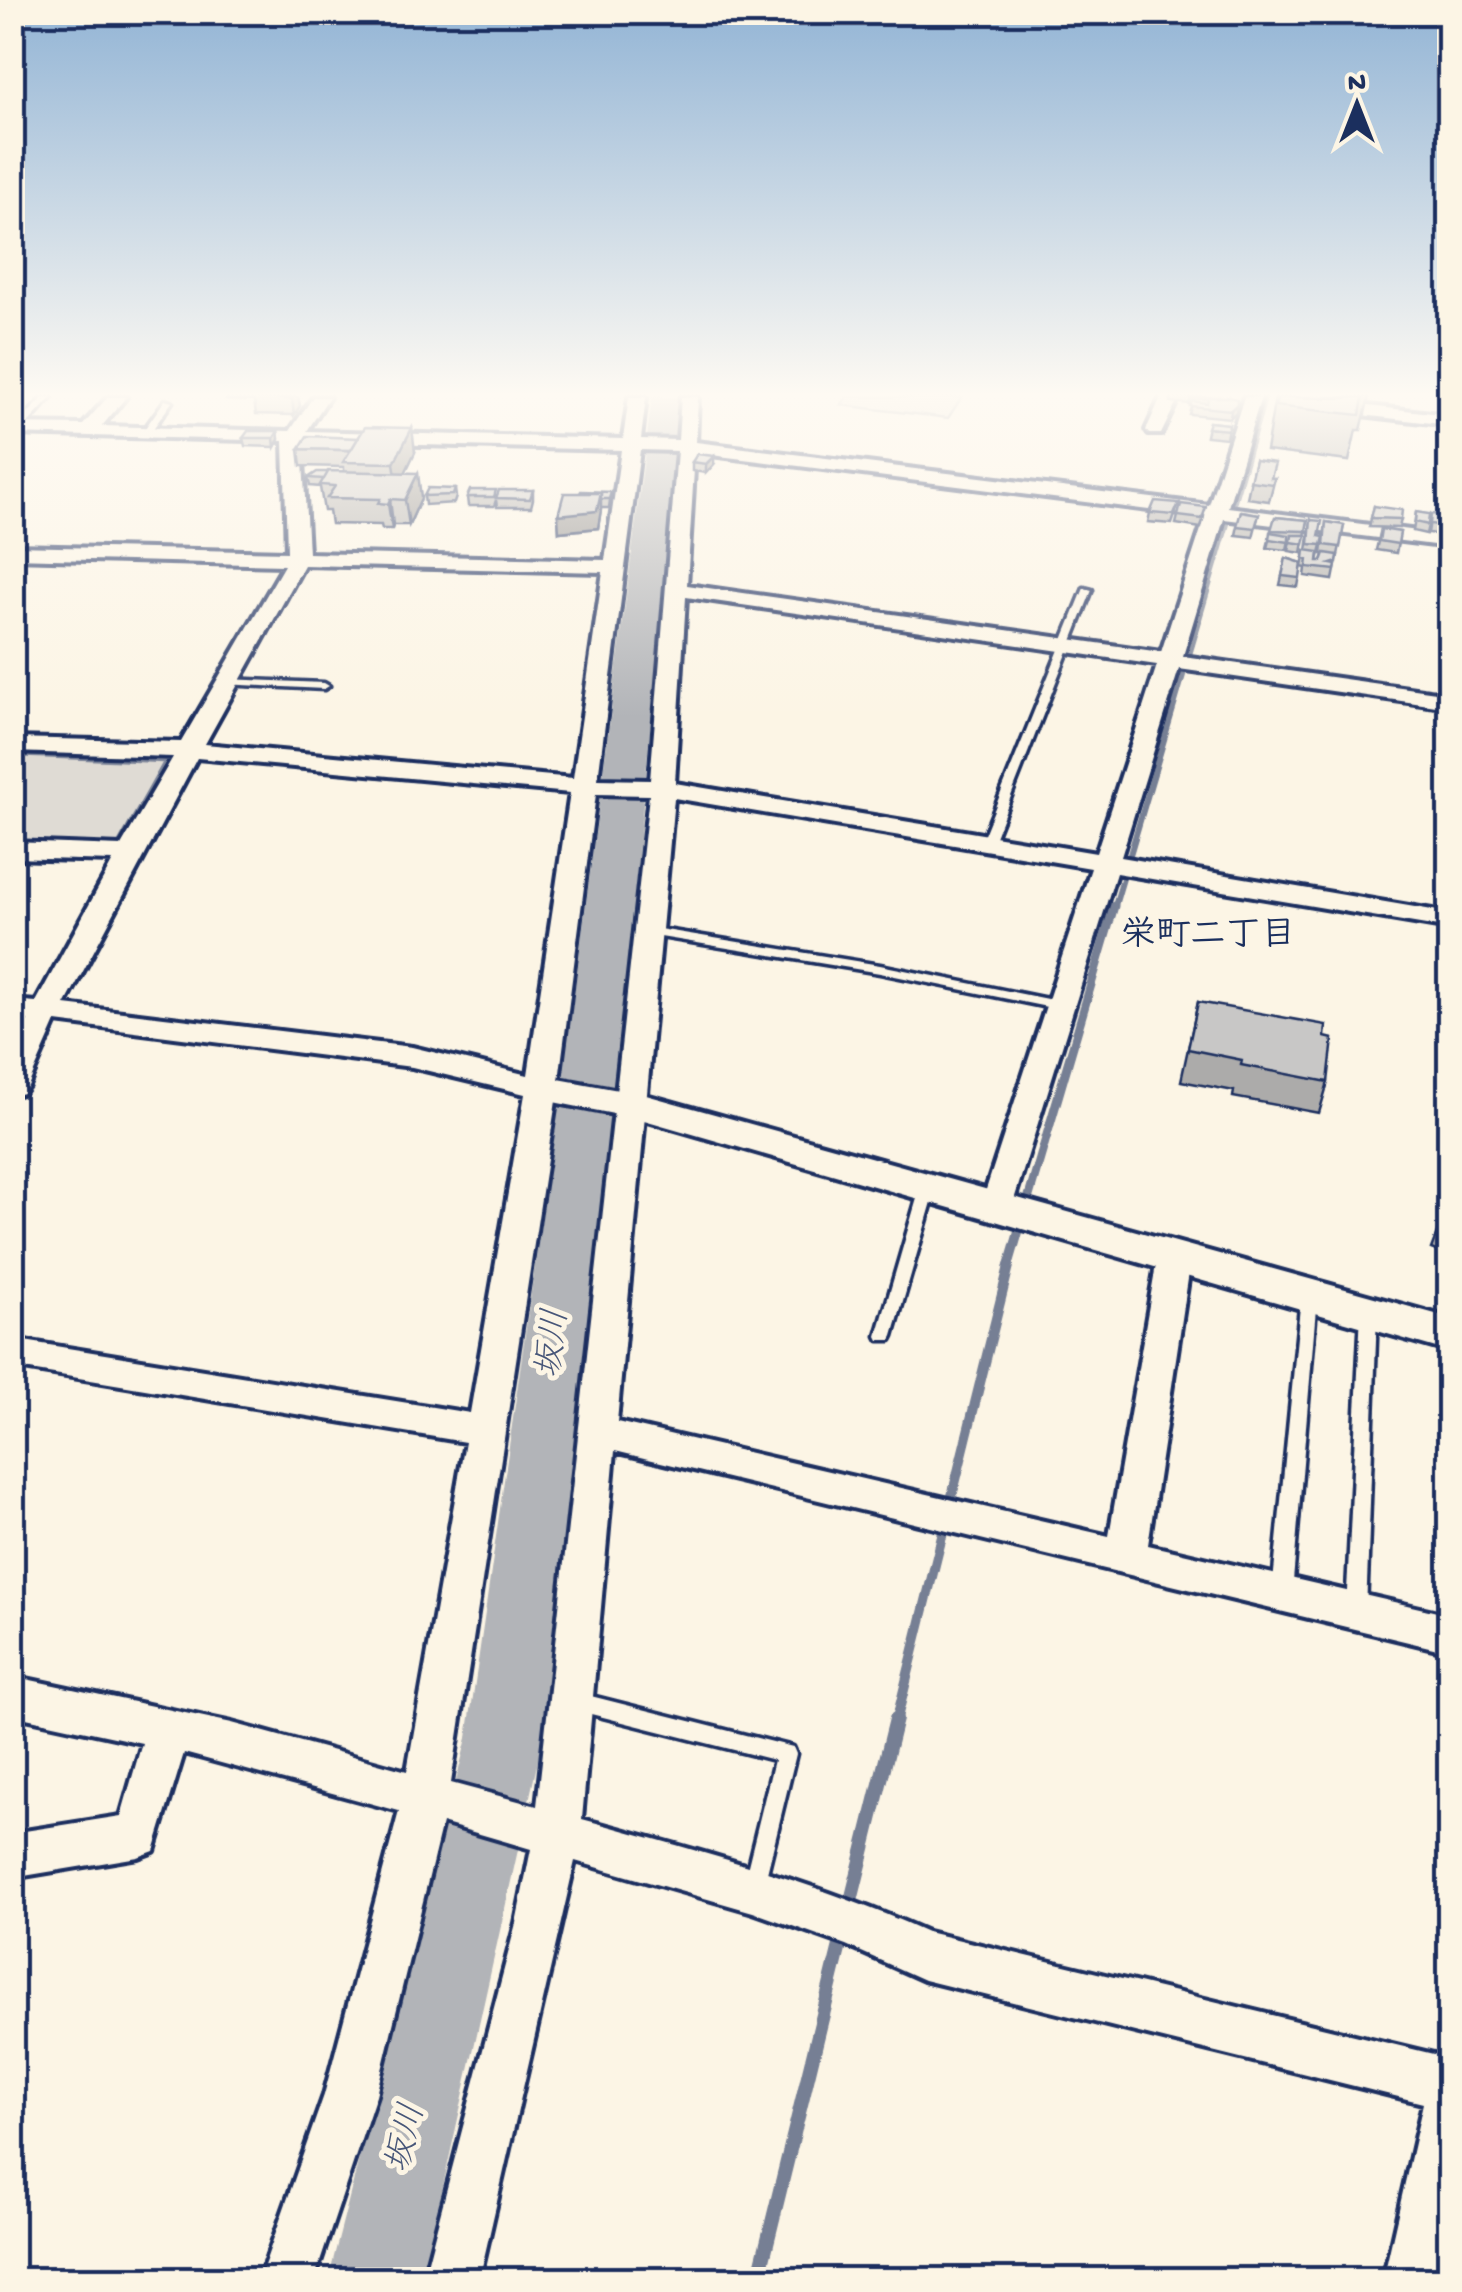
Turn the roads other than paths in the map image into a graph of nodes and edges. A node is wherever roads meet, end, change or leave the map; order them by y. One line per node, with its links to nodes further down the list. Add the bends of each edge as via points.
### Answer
1 (297, 504): 9 (street)
2 (623, 504): 10 (street)
3 (679, 504): 11 (street)
4 (1153, 504): 6 (street)
5 (1228, 504): 6 (street)
6 (1226, 513): 7 (street); 14 (street)
7 (1450, 541)
8 (12, 552): 9 (street)
9 (298, 558): 10 (street); 15 (street)
10 (612, 566): 20 (street)
11 (674, 589): 13 (street); 21 (street)
12 (1088, 590): 13 (lane)
13 (1068, 646): 14 (street); 22 (lane)
14 (1180, 663): 17 (street); 25 (street)
15 (228, 682): 16 (lane); 19 (street)
16 (324, 686)
17 (1450, 702)
18 (12, 745): 19 (street)
19 (189, 750): 20 (street); 24 (street)
20 (584, 787): 21 (street); 32 (street)
21 (662, 788): 22 (street); 27 (street)
22 (987, 842): 25 (street)
23 (12, 850): 24 (street)
24 (130, 854): 30 (street)
25 (1118, 865): 26 (street); 28 (street)
26 (1450, 922)
27 (646, 931): 28 (lane); 33 (street)
28 (1062, 1006): 35 (street)
29 (12, 1009): 30 (street)
30 (47, 1010): 31 (street); 32 (street, via 412,1057)
31 (12, 1086)
32 (547, 1089): 33 (street); 42 (street)
33 (624, 1105): 34 (street); 43 (street)
34 (928, 1188): 35 (street); 39 (lane)
35 (1015, 1213): 36 (street)
36 (1174, 1259): 37 (street); 44 (street)
37 (1309, 1296): 38 (street); 45 (lane)
38 (1369, 1312): 40 (street); 46 (lane)
39 (884, 1336)
40 (1450, 1336)
41 (12, 1354): 42 (street)
42 (485, 1430): 51 (street)
43 (597, 1432): 44 (street); 49 (street)
44 (1126, 1556): 45 (street)
45 (1282, 1593): 46 (street)
46 (1356, 1611): 47 (street)
47 (1450, 1634)
48 (12, 1695): 50 (street)
49 (572, 1700): 52 (street); 54 (lane, via 786,1754)
50 (168, 1730): 51 (street); 53 (street, via 138,1835)
51 (433, 1802): 52 (street); 57 (street, via 350,2094)
52 (547, 1832): 54 (street); 58 (street, via 540,1923)
53 (12, 1856)
54 (753, 1890): 55 (street, via 924,1956)
55 (1449, 2083)
56 (1450, 2098): 59 (street)
57 (286, 2280)
58 (451, 2280)
59 (1411, 2280)

